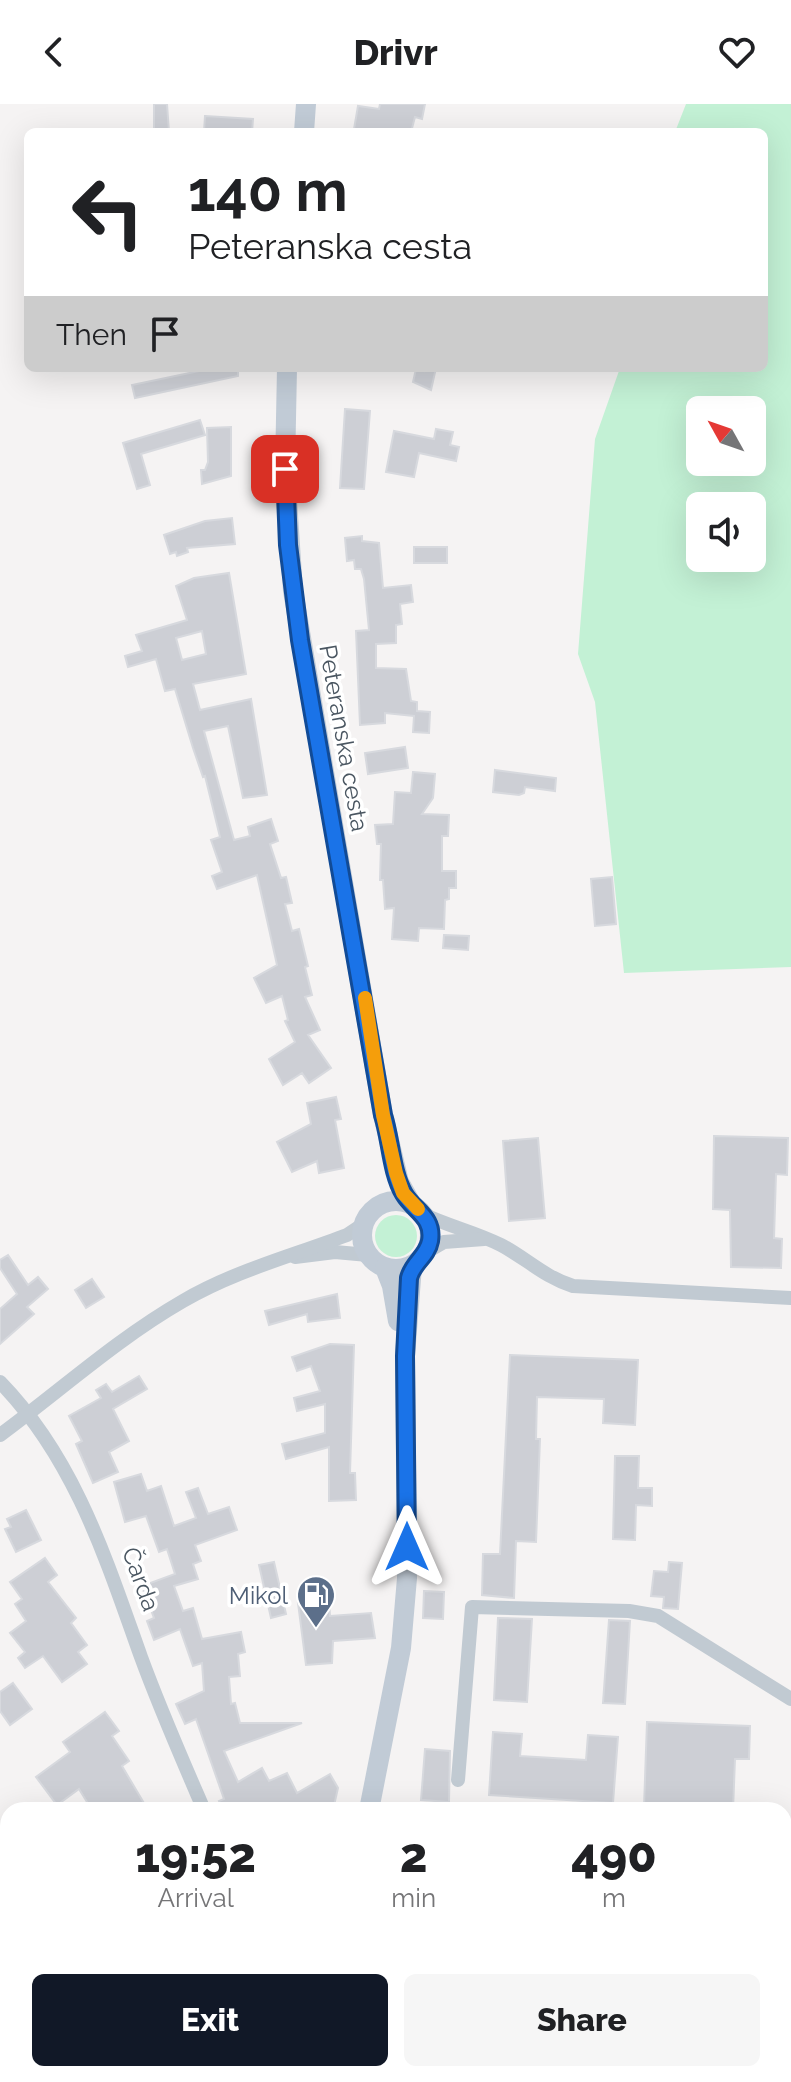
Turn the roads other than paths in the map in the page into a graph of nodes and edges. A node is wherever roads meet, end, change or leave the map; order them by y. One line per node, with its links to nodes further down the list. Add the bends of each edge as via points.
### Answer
1 (306, 104): 2 (main road)
2 (304, 128)
3 (287, 372): 4 (main road, Peteranska cesta, via 285,469 293,591)
4 (383, 1115): 5 (main road, Peteranska cesta, via 399,1182); 6 (main road, Peteranska cesta, via 384,1182)
5 (418, 1210): 6 (main road, via 393,1202); 7 (street); 10 (main road, via 430,1233)
6 (370, 1216): 8 (main road, via 362,1234); 9 (street, via 347,1235)
7 (488, 1239): 10 (street, via 458,1239 436,1246); 12 (street, via 573,1286)
8 (368, 1255): 9 (street, via 345,1251); 11 (main road)
9 (283, 1258): 15 (street, via 226,1279 152,1320)
10 (419, 1260): 11 (main road, via 395,1270); 13 (main road)
11 (385, 1268): 13 (main road)
12 (791, 1298)
13 (405, 1356): 20 (main road, via 407,1578 401,1648)
14 (0, 1382): 15 (street, Čarda)
15 (27, 1415): 16 (street); 19 (street, Čarda, via 81,1496)
16 (0, 1435)
17 (791, 1699): 18 (street, via 658,1616 472,1607)
18 (458, 1780)
19 (200, 1802)
20 (371, 1802)

